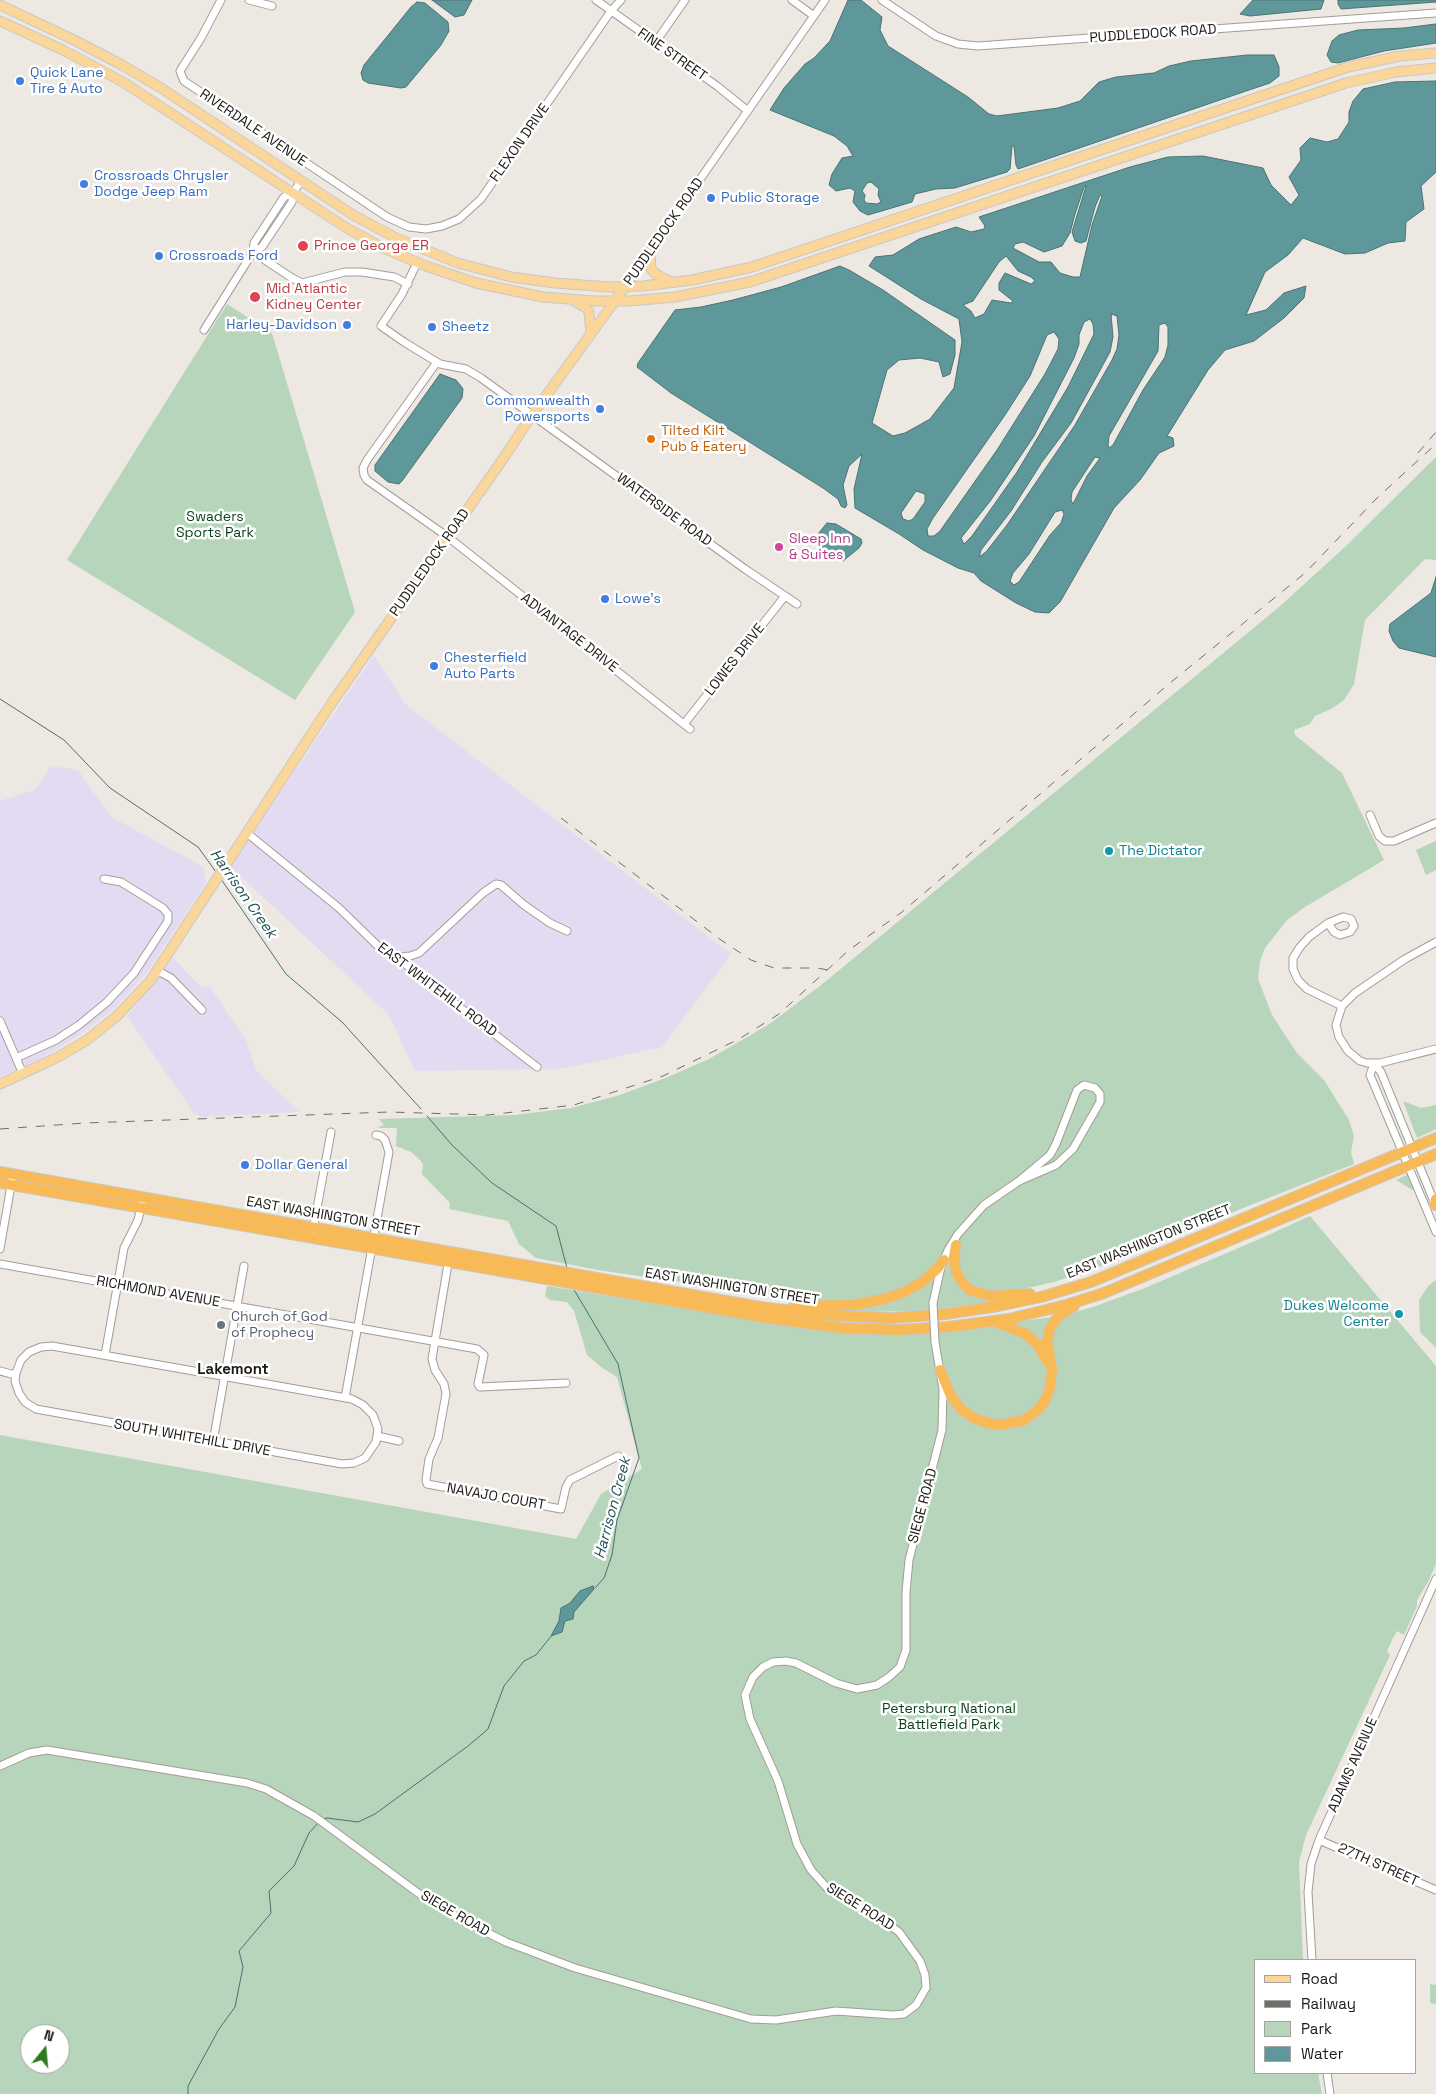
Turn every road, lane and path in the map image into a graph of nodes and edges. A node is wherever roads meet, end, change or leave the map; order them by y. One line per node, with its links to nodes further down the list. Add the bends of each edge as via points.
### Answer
1 (221, 0): 21 (street, RIVERDALE AVENUE, via 180,71 184,82)
2 (249, 0): 10 (street)
3 (596, 0): 11 (street, FINE STREET)
4 (621, 0): 11 (street, FLEXON DRIVE)
5 (685, 0): 15 (street)
6 (792, 0): 13 (street)
7 (825, 0): 13 (street, PUDDLEDOCK ROAD)
8 (882, 0): 12 (street, PUDDLEDOCK ROAD, via 936,36 958,44 978,46)
9 (0, 5): 19 (main road, via 122,65)
10 (272, 6)
11 (611, 11): 15 (street, FINE STREET); 21 (street, FLEXON DRIVE, via 473,208 442,226 417,228)
12 (1436, 13)
13 (814, 16): 18 (street, PUDDLEDOCK ROAD)
14 (0, 21): 20 (main road, via 123,82)
15 (655, 43): 18 (street, FINE STREET)
16 (1436, 53): 25 (main road, via 1348,67 760,264)
17 (1436, 68): 29 (main road, via 1378,75 1337,85 750,282 675,297)
18 (748, 111): 23 (street, PUDDLEDOCK ROAD)
19 (300, 181): 20 (street); 27 (main road, via 371,225 412,246 458,263 530,280)
20 (293, 193): 22 (street, via 292,202 262,247); 24 (main road, via 363,238)
21 (400, 224)
22 (253, 252): 26 (street, via 302,283 345,272 362,272 394,277); 30 (street)
23 (650, 252): 25 (main road, via 654,272); 27 (street, PUDDLEDOCK ROAD)
24 (417, 263): 26 (street); 28 (main road, via 502,290)
25 (674, 282): 27 (main road)
26 (408, 284): 32 (street, WATERSIDE ROAD, via 381,326)
27 (625, 287): 29 (main road, PUDDLEDOCK ROAD)
28 (571, 299): 29 (main road); 31 (main road, via 589,312)
29 (616, 301): 31 (main road, PUDDLEDOCK ROAD)
30 (204, 330)
31 (591, 333): 33 (main road, PUDDLEDOCK ROAD)
32 (437, 362): 33 (street, WATERSIDE ROAD, via 466,369); 34 (street, ADVANTAGE DRIVE, via 363,468 367,480)
33 (532, 415): 34 (main road, PUDDLEDOCK ROAD); 35 (street, WATERSIDE ROAD)
34 (448, 537): 37 (street, ADVANTAGE DRIVE); 40 (main road, PUDDLEDOCK ROAD, via 318,723)
35 (785, 596): 36 (street, WATERSIDE ROAD); 37 (street, LOWES DRIVE)
36 (797, 604)
37 (687, 726)
38 (1370, 815): 39 (street, via 1379,836 1394,842)
39 (1436, 823)
40 (248, 833): 45 (street, EAST WHITEHILL ROAD, via 339,908 381,949); 46 (main road, PUDDLEDOCK ROAD)
41 (104, 879): 51 (street, via 121,882 163,908 168,914 168,922 134,973 107,1002 56,1040)
42 (1328, 923): 47 (street, via 1300,946 1293,969 1307,990)
43 (567, 931): 45 (street, via 550,923 496,884 419,953)
44 (1436, 942): 47 (street, via 1374,979)
45 (397, 957): 53 (street, EAST WHITEHILL ROAD)
46 (158, 971): 48 (street, via 172,978); 54 (main road, PUDDLEDOCK ROAD, via 131,1003 102,1028 73,1049)
47 (1342, 1006): 52 (street, via 1336,1025 1339,1037 1360,1061)
48 (202, 1010)
49 (0, 1020): 51 (street)
50 (1436, 1049): 52 (street)
51 (16, 1058): 54 (street)
52 (1374, 1064): 60 (street, via 1381,1072); 61 (street, via 1370,1075)
53 (537, 1067)
54 (23, 1074): 55 (main road, PUDDLEDOCK ROAD)
55 (0, 1084)
56 (331, 1132): 74 (street)
57 (376, 1135): 75 (street, via 385,1140 389,1152)
58 (1436, 1138): 60 (highway, EAST WASHINGTON STREET)
59 (1054, 1148): 63 (street, via 1058,1155); 63 (street, SIEGE ROAD, via 1077,1090 1084,1086 1095,1088 1100,1094 1100,1102); 67 (street, SIEGE ROAD, via 1045,1160)
60 (1412, 1148): 61 (highway, EAST WASHINGTON STREET); 64 (street)
61 (1402, 1152): 64 (street); 83 (highway, EAST WASHINGTON STREET, via 1132,1266)
62 (1436, 1154): 64 (highway, EAST WASHINGTON STREET)
63 (1067, 1156): 67 (street, SIEGE ROAD, via 1048,1169)
64 (1413, 1163): 71 (street); 73 (street); 84 (highway, EAST WASHINGTON STREET)
65 (0, 1172): 66 (highway, EAST WASHINGTON STREET)
66 (12, 1180): 68 (highway, EAST WASHINGTON STREET); 70 (highway, EAST WASHINGTON STREET); 77 (street)
67 (1019, 1180): 72 (street, SIEGE ROAD)
68 (0, 1182)
69 (1436, 1199): 71 (highway)
70 (142, 1203): 74 (highway, EAST WASHINGTON STREET); 82 (street, via 136,1227 124,1248)
71 (1436, 1206)
72 (975, 1215): 76 (street, SIEGE ROAD); 79 (street, SIEGE ROAD, via 958,1234)
73 (1436, 1230)
74 (312, 1233): 75 (highway, EAST WASHINGTON STREET)
75 (373, 1243): 78 (highway, EAST WASHINGTON STREET); 89 (street)
76 (956, 1245): 83 (highway, via 957,1275 966,1287 977,1294 1007,1296); 85 (street, SIEGE ROAD)
77 (0, 1249)
78 (450, 1257): 87 (highway, EAST WASHINGTON STREET); 88 (highway, EAST WASHINGTON STREET, via 723,1310 832,1327 918,1329); 90 (street)
79 (944, 1260): 85 (street, SIEGE ROAD); 87 (highway, via 920,1283 884,1299 837,1306)
80 (0, 1264): 82 (street, RICHMOND AVENUE)
81 (244, 1266): 86 (street)
82 (117, 1285): 86 (street, RICHMOND AVENUE); 91 (street)
83 (1068, 1289): 87 (highway, EAST WASHINGTON STREET, via 980,1310 911,1317 843,1317)
84 (1086, 1299): 88 (highway, EAST WASHINGTON STREET); 92 (highway, via 1063,1314 1050,1328 1046,1342 1052,1373 1050,1387 1041,1406 1024,1420 1001,1425 987,1424 974,1418 962,1410 951,1396)
85 (935, 1304): 92 (street, SIEGE ROAD, bridge)
86 (236, 1306): 89 (street, RICHMOND AVENUE); 95 (street)
87 (760, 1307)
88 (992, 1321): 92 (highway, via 1026,1334 1044,1356 1048,1382 1036,1406 1014,1420 982,1418 960,1402)
89 (357, 1328): 90 (street, RICHMOND AVENUE); 97 (street)
90 (434, 1342): 96 (street, RICHMOND AVENUE, via 482,1352 480,1387); 101 (street, NAVAJO COURT, via 433,1366 444,1383 446,1394 438,1438 429,1459 426,1480 429,1486 561,1509 570,1480)
91 (105, 1356): 94 (street, via 52,1346 41,1347 24,1356); 95 (street)
92 (942, 1370): 103 (street, SIEGE ROAD, via 942,1430 909,1560 906,1650 900,1666 882,1682 862,1689 842,1685 791,1662 773,1662 762,1667 753,1677 745,1695 750,1719 778,1781 797,1844 811,1870 828,1889 899,1932 920,1960 926,1988 916,2005 904,2014 836,2011 776,2020 751,2019 575,1968 506,1942 462,1920 418,1893 314,1816 253,1784 47,1750 29,1753)
93 (0, 1371): 94 (street)
94 (15, 1375): 100 (street, SOUTH WHITEHILL DRIVE, via 22,1398 36,1409)
95 (225, 1377): 97 (street); 100 (street)
96 (566, 1383)
97 (345, 1398): 98 (street, via 359,1402 368,1410 376,1421)
98 (377, 1436): 99 (street); 100 (street, SOUTH WHITEHILL DRIVE, via 365,1458 348,1464)
99 (399, 1441)
100 (213, 1442)
101 (618, 1456)
102 (1435, 1584): 104 (street, ADAMS AVENUE)
103 (0, 1766)
104 (1319, 1840): 105 (street, 27TH STREET); 106 (street, ADAMS AVENUE, via 1311,1864 1308,1892)
105 (1436, 1890)
106 (1312, 1959)
107 (1327, 2074): 108 (street)
108 (1330, 2094)

